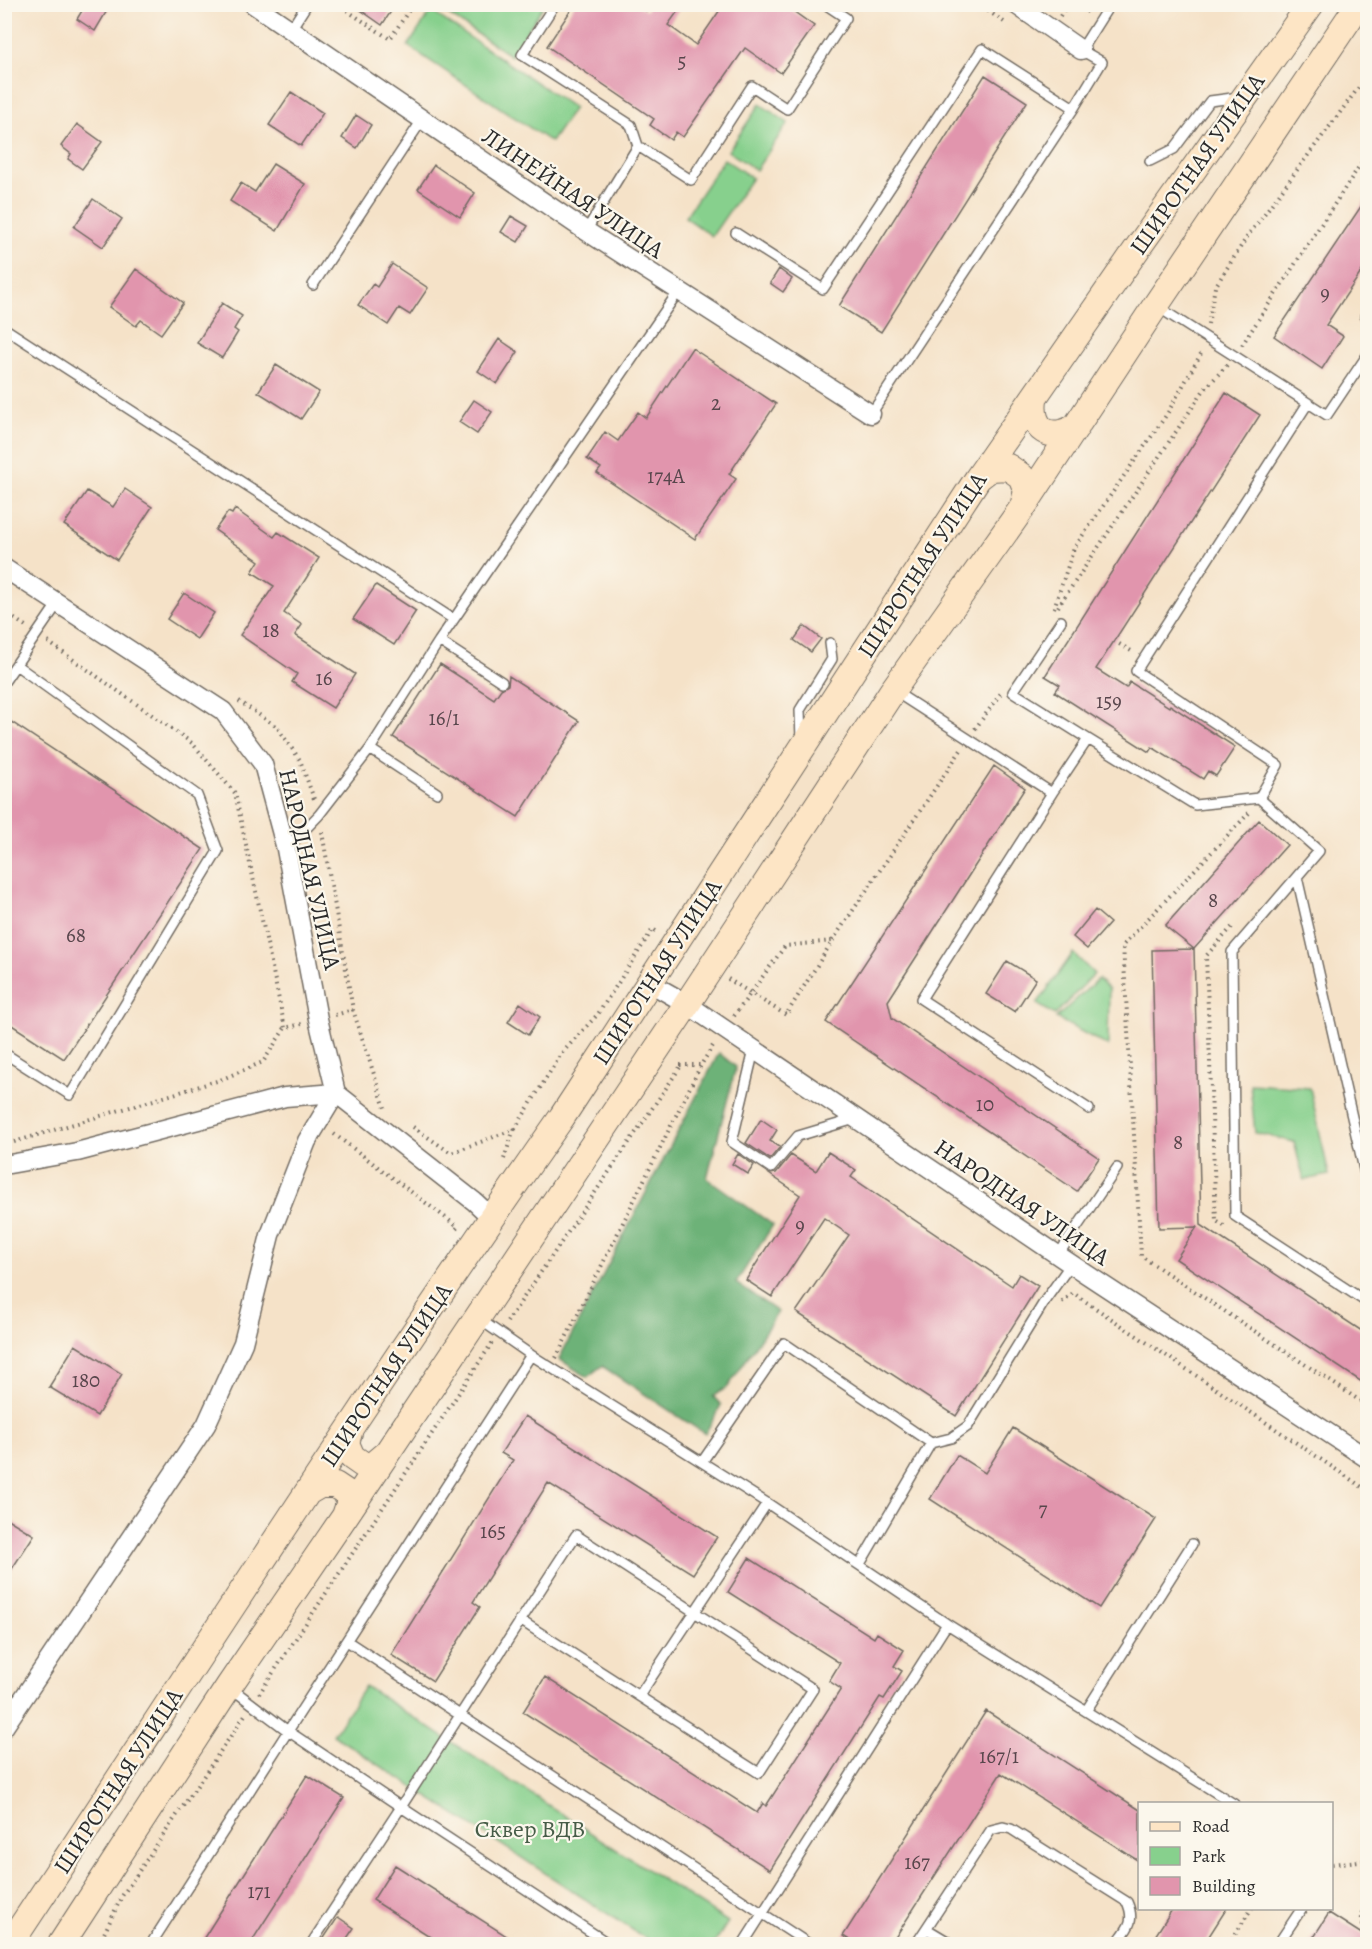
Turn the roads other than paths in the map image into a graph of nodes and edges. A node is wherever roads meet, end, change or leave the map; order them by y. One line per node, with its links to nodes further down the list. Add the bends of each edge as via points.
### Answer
1 (253, 4): 9 (street, ЛИНЕЙНАЯ УЛИЦА)
2 (307, 4): 9 (lane)
3 (555, 4): 14 (lane, via 522,55 631,126)
4 (825, 4): 14 (lane, via 846,18 787,109 752,86 691,180)
5 (1015, 4): 10 (street)
6 (1110, 4): 10 (lane)
7 (1311, 4): 11 (main road, ШИРОТНАЯ УЛИЦА)
8 (1359, 4): 20 (main road, ШИРОТНАЯ УЛИЦА)
9 (291, 29): 13 (street, ЛИНЕЙНАЯ УЛИЦА)
10 (1081, 50): 12 (lane, via 1102,62)
11 (1246, 96): 15 (lane, via 1210,101 1174,149); 25 (main road, ШИРОТНАЯ УЛИЦА)
12 (1074, 108): 17 (lane, via 982,49 823,289); 27 (lane)
13 (422, 120): 16 (street, ЛИНЕЙНАЯ УЛИЦА); 18 (lane)
14 (638, 146): 16 (lane)
15 (1150, 161)
16 (586, 231): 19 (street, ЛИНЕЙНАЯ УЛИЦА)
17 (736, 233)
18 (313, 285)
19 (678, 292): 27 (street, ЛИНЕЙНАЯ УЛИЦА); 34 (lane)
20 (1156, 305): 26 (lane); 28 (main road, ШИРОТНАЯ УЛИЦА)
21 (1368, 312): 22 (lane)
22 (1368, 318)
23 (4, 328): 34 (lane)
24 (1368, 354): 26 (lane, via 1327,415)
25 (1034, 399): 28 (main road, via 1032,413 1039,426 1051,434 1065,434); 29 (main road, ШИРОТНАЯ УЛИЦА)
26 (1308, 403): 46 (lane, via 1136,671 1278,765)
27 (871, 414)
28 (1077, 426): 30 (main road, ШИРОТНАЯ УЛИЦА)
29 (978, 478): 30 (main road, via 991,468 1008,467 1021,476 1027,491); 43 (main road, ШИРОТНАЯ УЛИЦА)
30 (1023, 507): 40 (main road, ШИРОТНАЯ УЛИЦА)
31 (4, 568): 32 (street, НАРОДНАЯ УЛИЦА)
32 (58, 603): 37 (lane); 47 (street, НАРОДНАЯ УЛИЦА, via 222,711 263,764)
33 (1057, 618): 41 (lane, via 1013,692)
34 (453, 620): 35 (lane)
35 (440, 641): 39 (lane); 42 (lane)
36 (830, 643): 43 (lane, via 832,659 800,710)
37 (16, 665): 38 (lane); 52 (lane, via 197,795 218,851 70,1095)
38 (4, 682)
39 (502, 682)
40 (893, 690): 45 (lane); 50 (main road, ШИРОТНАЯ УЛИЦА)
41 (1088, 739): 45 (lane); 46 (lane, via 1195,805)
42 (370, 749): 44 (lane); 47 (lane, via 319,815)
43 (801, 751): 49 (main road, ШИРОТНАЯ УЛИЦА)
44 (437, 793)
45 (1052, 793): 54 (lane, via 921,999)
46 (1257, 803): 48 (lane, via 1319,851)
47 (286, 849): 53 (street, НАРОДНАЯ УЛИЦА)
48 (1297, 878): 58 (lane); 61 (lane, via 1232,952 1235,1216)
49 (650, 983): 50 (street, НАРОДНАЯ УЛИЦА); 59 (main road, ШИРОТНАЯ УЛИЦА, via 562,1117)
50 (687, 1004): 51 (street, НАРОДНАЯ УЛИЦА); 62 (main road, ШИРОТНАЯ УЛИЦА)
51 (754, 1050): 55 (street, НАРОДНАЯ УЛИЦА); 55 (lane, via 732,1142 771,1168 798,1136)
52 (4, 1053)
53 (336, 1093): 56 (street, via 285,1097 77,1152); 59 (street); 82 (street, via 302,1152 270,1235 243,1343 206,1425)
54 (1089, 1109)
55 (855, 1119): 60 (street, НАРОДНАЯ УЛИЦА)
56 (4, 1166)
57 (1117, 1168): 60 (lane)
58 (1368, 1187)
59 (483, 1210): 64 (main road, ШИРОТНАЯ УЛИЦА)
60 (1064, 1260): 65 (lane, via 1046,1299 968,1426 951,1438); 67 (street, НАРОДНАЯ УЛИЦА)
61 (1368, 1303)
62 (477, 1317): 63 (lane); 66 (main road, ШИРОТНАЯ УЛИЦА)
63 (531, 1355): 68 (lane); 77 (lane)
64 (350, 1429): 66 (main road, via 345,1443 352,1457 365,1466); 69 (main road, ШИРОТНАЯ УЛИЦА)
65 (930, 1443): 68 (lane, via 784,1343); 73 (lane)
66 (387, 1453): 71 (main road, ШИРОТНАЯ УЛИЦА)
67 (1368, 1460)
68 (702, 1462): 70 (lane)
69 (308, 1492): 71 (main road, via 320,1485 335,1485 347,1493 350,1501); 89 (main road, ШИРОТНАЯ УЛИЦА)
70 (767, 1503): 73 (lane); 74 (lane)
71 (345, 1516): 78 (main road, ШИРОТНАЯ УЛИЦА)
72 (1192, 1544): 80 (lane)
73 (860, 1564): 76 (lane)
74 (696, 1612): 75 (lane, via 576,1535); 79 (lane); 79 (lane, via 813,1689 759,1773)
75 (520, 1620): 79 (lane); 81 (lane)
76 (947, 1624): 80 (lane); 87 (lane)
77 (347, 1641): 81 (lane); 83 (lane)
78 (229, 1686): 83 (lane); 90 (main road, ШИРОТНАЯ УЛИЦА)
79 (639, 1696)
80 (1086, 1711): 84 (lane)
81 (460, 1716): 85 (lane); 87 (lane)
82 (4, 1727)
83 (288, 1731): 85 (lane); 91 (lane)
84 (1232, 1802)
85 (401, 1807): 92 (lane); 93 (lane)
86 (1301, 1910): 99 (lane)
87 (761, 1915): 94 (lane); 95 (lane)
88 (927, 1929): 96 (lane); 97 (lane); 98 (lane, via 991,1830 1003,1827 1127,1902 1131,1922)
89 (10, 1944)
90 (61, 1944)
91 (151, 1944)
92 (311, 1944)
93 (609, 1944)
94 (743, 1944)
95 (809, 1944)
96 (916, 1944)
97 (952, 1944)
98 (1116, 1944)
99 (1278, 1944)

